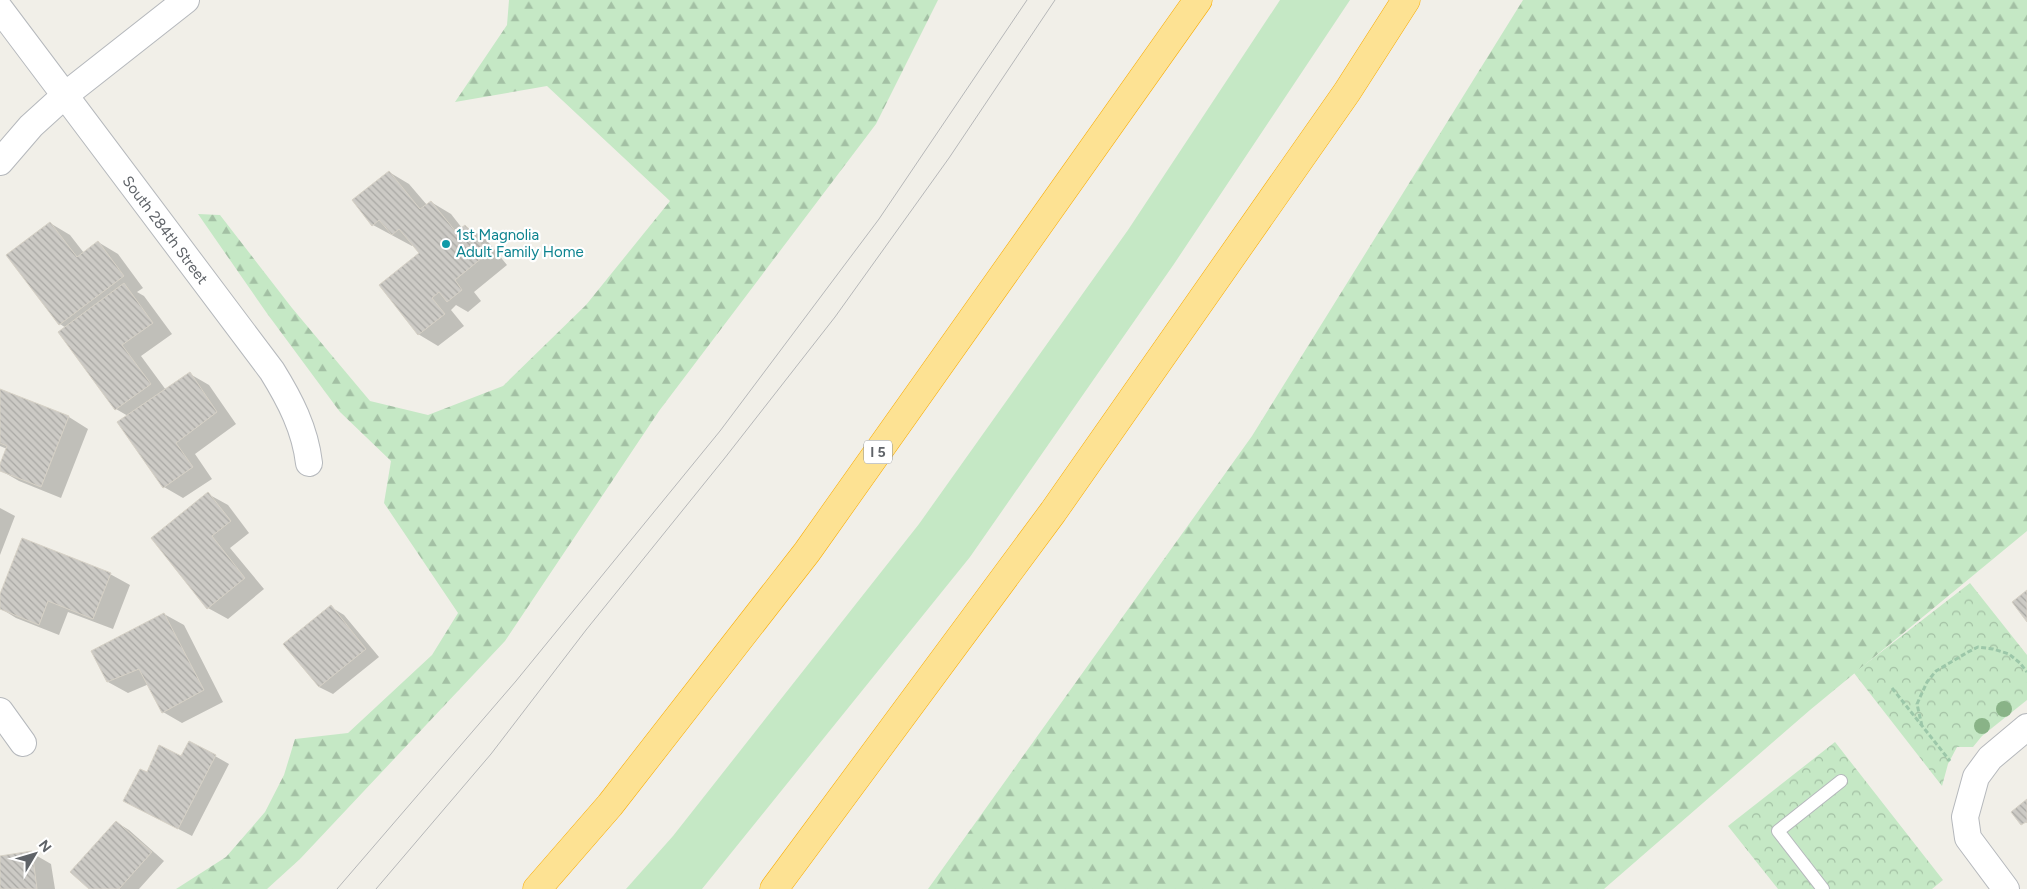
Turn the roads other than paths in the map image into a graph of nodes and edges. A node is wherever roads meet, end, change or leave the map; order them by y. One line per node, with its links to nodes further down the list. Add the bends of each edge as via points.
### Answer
1 (186, 0): 5 (street)
2 (1198, 0): 12 (highway, I 5, via 807,552 610,805)
3 (1406, 0): 13 (highway, via 1347,92 1053,512)
4 (0, 9): 5 (street, South 284th Street)
5 (64, 96): 6 (street, via 31,126); 7 (street, South 284th Street, via 272,371 297,416)
6 (0, 162)
7 (309, 463)
8 (0, 711): 10 (street)
9 (2027, 727): 15 (street, via 1990,758 1976,777 1964,817 1968,838)
10 (24, 743)
11 (1841, 781): 14 (lane, via 1778,831)
12 (537, 889)
13 (774, 889)
14 (1823, 889)
15 (2006, 889)

